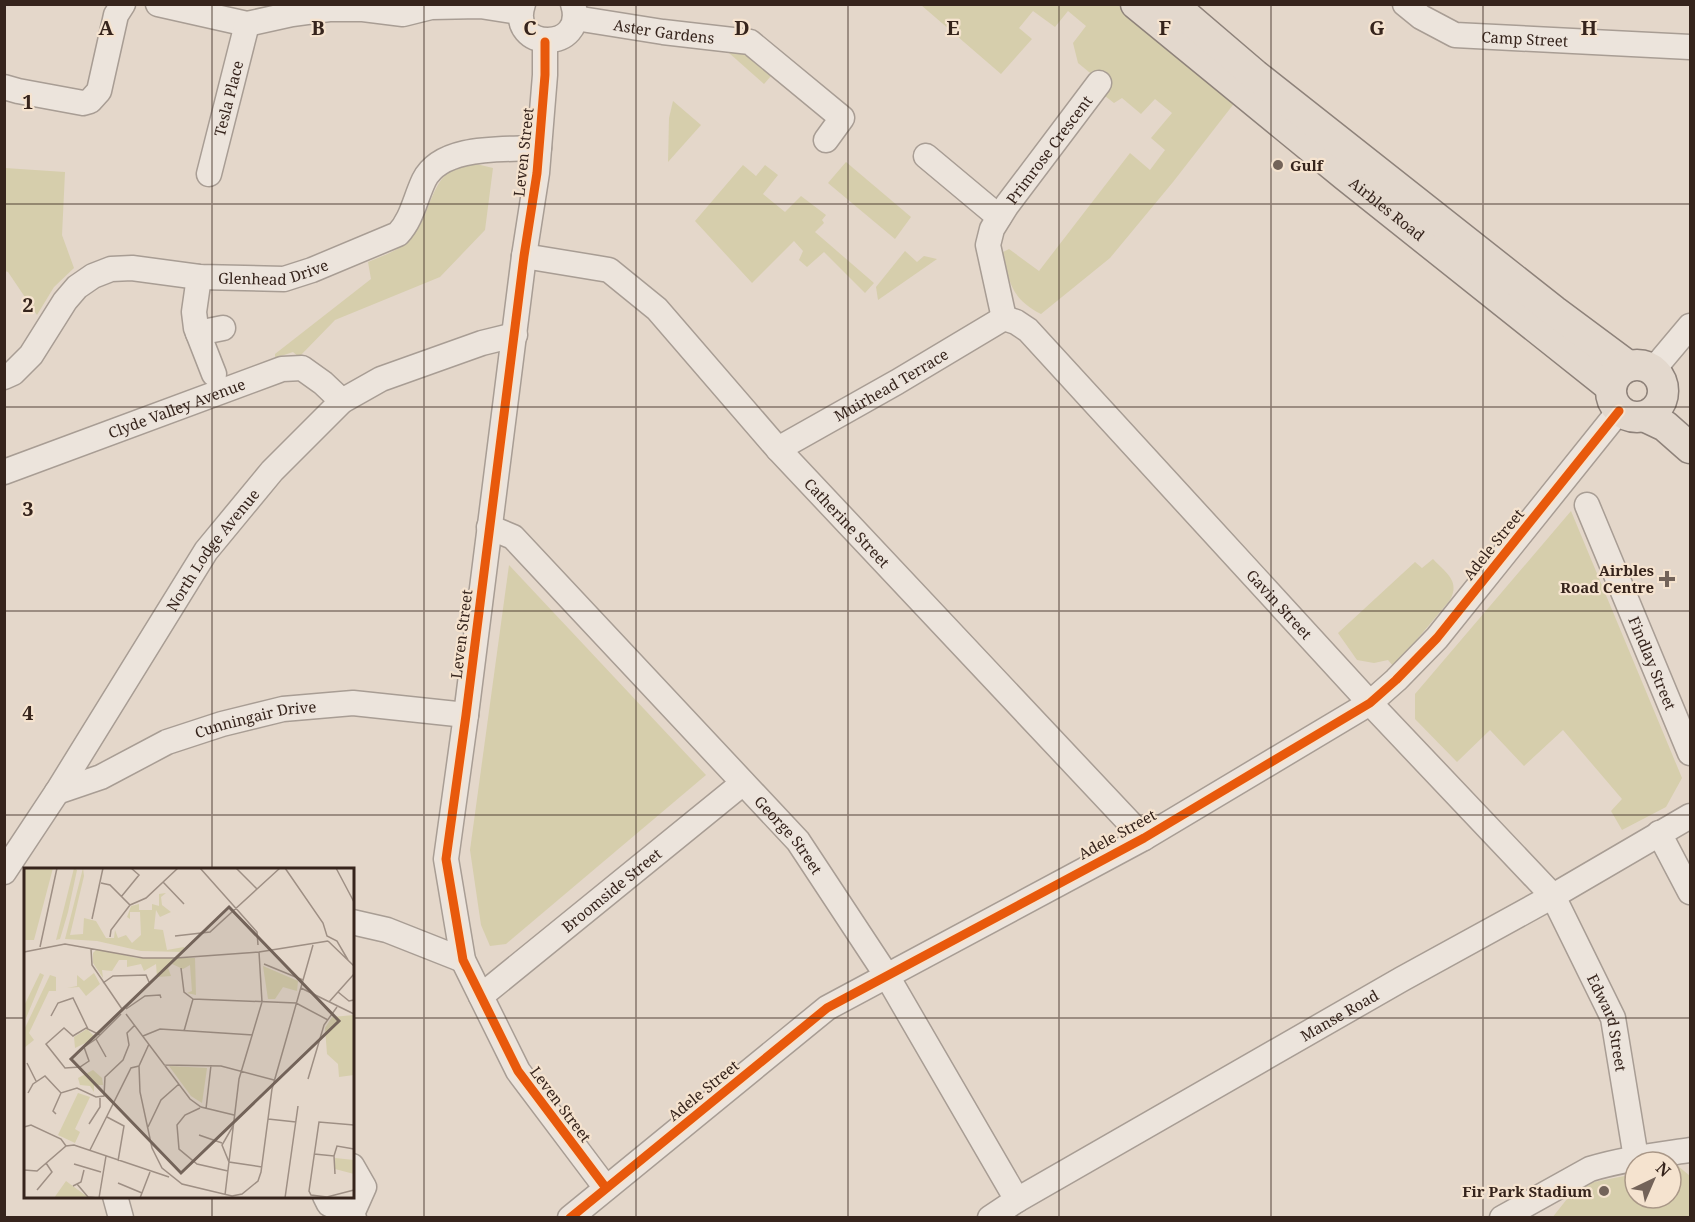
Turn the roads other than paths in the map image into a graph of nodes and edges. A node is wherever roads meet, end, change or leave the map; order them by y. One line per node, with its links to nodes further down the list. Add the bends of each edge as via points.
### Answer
1 (123, 4): 13 (street, via 116,15 99,90 90,101 83,103)
2 (158, 4): 9 (street)
3 (1137, 4): 28 (main road, Airbles Road, via 1346,176)
4 (1172, 4): 28 (main road, Airbles Road, via 1255,75 1554,311)
5 (1405, 4): 11 (street, Camp Street, via 1455,35)
6 (522, 8): 7 (street, via 431,7 403,14 363,9); 10 (street, via 521,22 527,33)
7 (291, 9): 9 (street)
8 (574, 11): 10 (street, via 573,25 564,36); 14 (street, Aster Gardens, via 663,32 750,42 842,118)
9 (247, 24): 17 (street, Tesla Place)
10 (545, 42): 15 (street, Leven Street)
11 (1690, 47)
12 (1099, 83): 18 (street, Primrose Crescent)
13 (4, 87)
14 (826, 140)
15 (539, 148): 19 (street, Leven Street); 20 (street, Glenhead Drive, via 452,156 425,177 407,224 399,234 312,270 284,279)
16 (926, 156): 18 (street, Primrose Crescent)
17 (209, 174)
18 (999, 217): 21 (street, Primrose Crescent, via 988,245)
19 (524, 256): 25 (street, Leven Street); 32 (street, Catherine Street, via 609,270 657,309)
20 (199, 276): 24 (street, via 194,312); 27 (street, Glenhead Drive, via 132,268 93,276 65,300 31,355)
21 (1005, 318): 32 (street, Muirhead Terrace); 36 (street, Gavin Street, via 1028,330)
22 (1690, 326): 28 (street, Adele Street)
23 (223, 328): 24 (street)
24 (198, 333): 26 (street)
25 (514, 335): 29 (street, North Lodge Avenue, via 381,379); 35 (street, Leven Street)
26 (214, 374)
27 (4, 377)
28 (1637, 392): 30 (main road, Airbles Road); 31 (main road, Airbles Road, via 1665,426); 36 (street, Adele Street, via 1437,638)
29 (342, 401): 33 (street, Clyde Valley Avenue, via 302,368 282,369); 40 (street, North Lodge Avenue, via 272,471 206,551)
30 (1690, 421)
31 (1690, 448)
32 (778, 449): 43 (street, Catherine Street)
33 (4, 472)
34 (1587, 505): 38 (street, Findlay Street)
35 (489, 527): 37 (street, Leven Street); 39 (street, George Street, via 513,537)
36 (1370, 703): 43 (street, Adele Street); 46 (street, Gavin Street)
37 (466, 715): 40 (street, Cunningair Drive, via 353,703 283,709 167,742 102,777); 48 (street, Leven Street, via 446,859)
38 (1690, 753)
39 (743, 783): 49 (street, George Street, via 798,841); 50 (street, Broomside Street)
40 (57, 792): 44 (street, North Lodge Avenue)
41 (1690, 816): 42 (street, Manse Road)
42 (1659, 833): 45 (street); 46 (street, Manse Road)
43 (1144, 838): 49 (street, Adele Street)
44 (4, 872)
45 (1690, 892)
46 (1553, 896): 51 (street, Edward Street, via 1613,1018); 57 (street, Manse Road)
47 (354, 922): 48 (street, via 387,930)
48 (462, 960): 50 (street, Leven Street)
49 (887, 976): 54 (street, Adele Street, via 827,1008); 57 (street, George Street)
50 (481, 996): 54 (street, Leven Street, via 518,1071)
51 (1635, 1150)
52 (1623, 1161): 62 (street, via 1590,1169)
53 (354, 1170): 58 (street, via 364,1187)
54 (606, 1188): 60 (street, Adele Street)
55 (115, 1198): 59 (street)
56 (326, 1198): 58 (street, via 329,1204)
57 (1017, 1200): 61 (street, Manse Road)
58 (353, 1216)
59 (122, 1218)
60 (570, 1218)
61 (990, 1218)
62 (1502, 1218)

